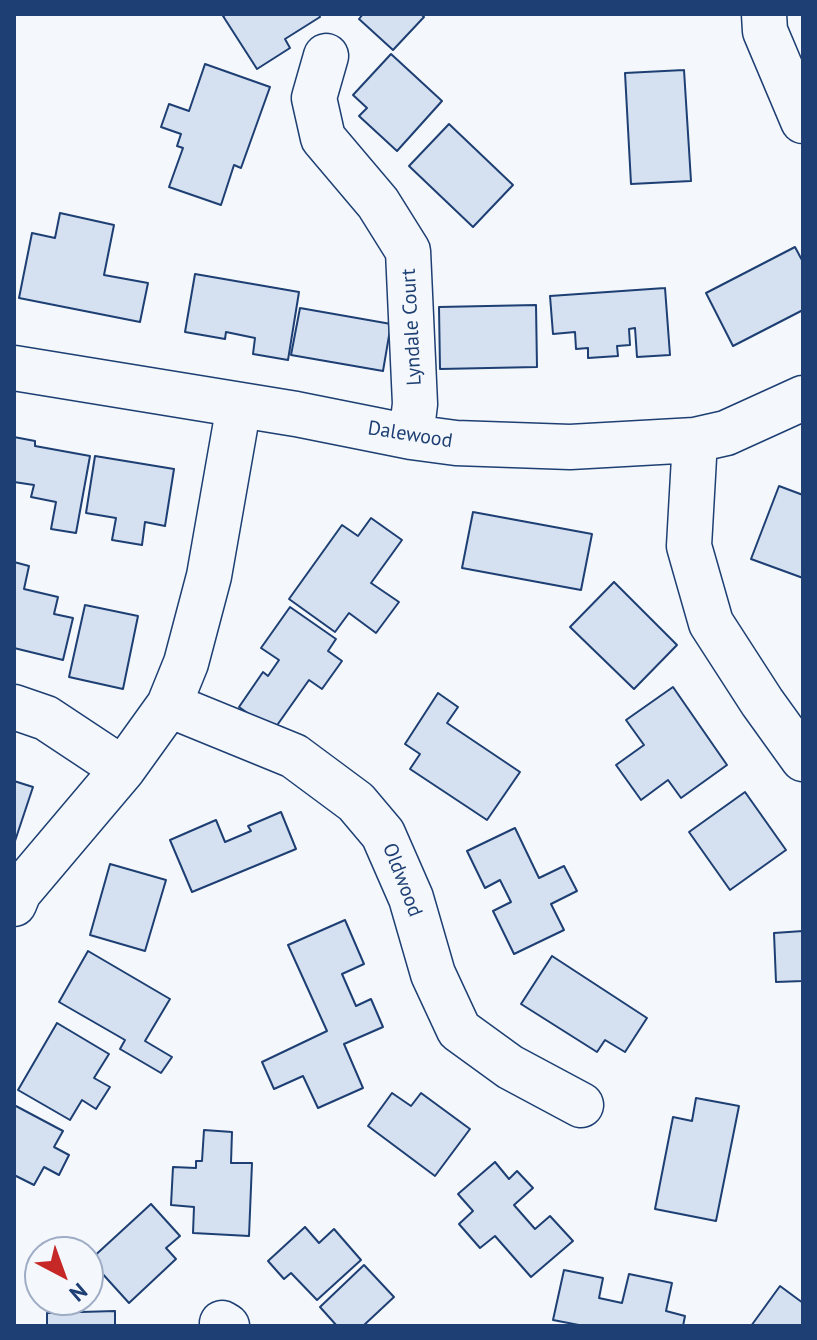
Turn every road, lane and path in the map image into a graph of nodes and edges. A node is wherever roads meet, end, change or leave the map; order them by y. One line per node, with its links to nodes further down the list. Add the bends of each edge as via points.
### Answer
1 (764, 14): 3 (street, via 765,31)
2 (326, 56): 7 (street, Lyndale Court, via 314,98 323,138 378,203 408,251 415,404)
3 (803, 121)
4 (14, 368): 6 (street, Dalewood)
5 (803, 398): 8 (street, Dalewood, via 726,433)
6 (239, 405): 7 (street, Dalewood); 9 (street, via 209,576)
7 (411, 437): 8 (street, Dalewood, via 570,447)
8 (695, 440): 11 (street, via 689,546 711,623)
9 (169, 705): 12 (street); 14 (street, Oldwood, via 294,756 356,802 383,834 459,1030 510,1067)
10 (14, 707): 12 (street, via 46,718)
11 (803, 759)
12 (123, 769): 13 (street)
13 (14, 904)
14 (581, 1105)

